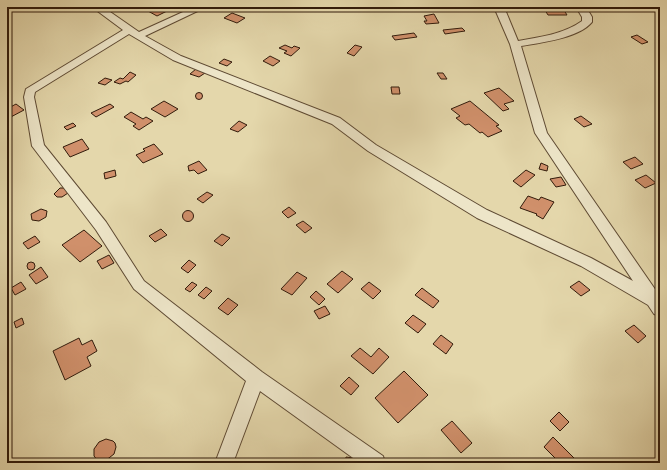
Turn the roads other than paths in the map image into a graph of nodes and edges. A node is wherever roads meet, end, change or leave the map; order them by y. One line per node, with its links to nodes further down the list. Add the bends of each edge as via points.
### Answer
1 (97, 7): 5 (street)
2 (201, 7): 5 (street)
3 (499, 7): 6 (street)
4 (581, 7): 6 (street, via 587,17 587,22 583,26 551,37)
5 (134, 33): 7 (street, via 177,58 336,121 372,148 482,214 586,262); 8 (street, via 30,91 38,146 101,226 138,285)
6 (515, 44): 7 (street, via 541,133)
7 (657, 304)
8 (256, 378): 9 (street); 10 (street)
9 (224, 463)
10 (376, 463)

